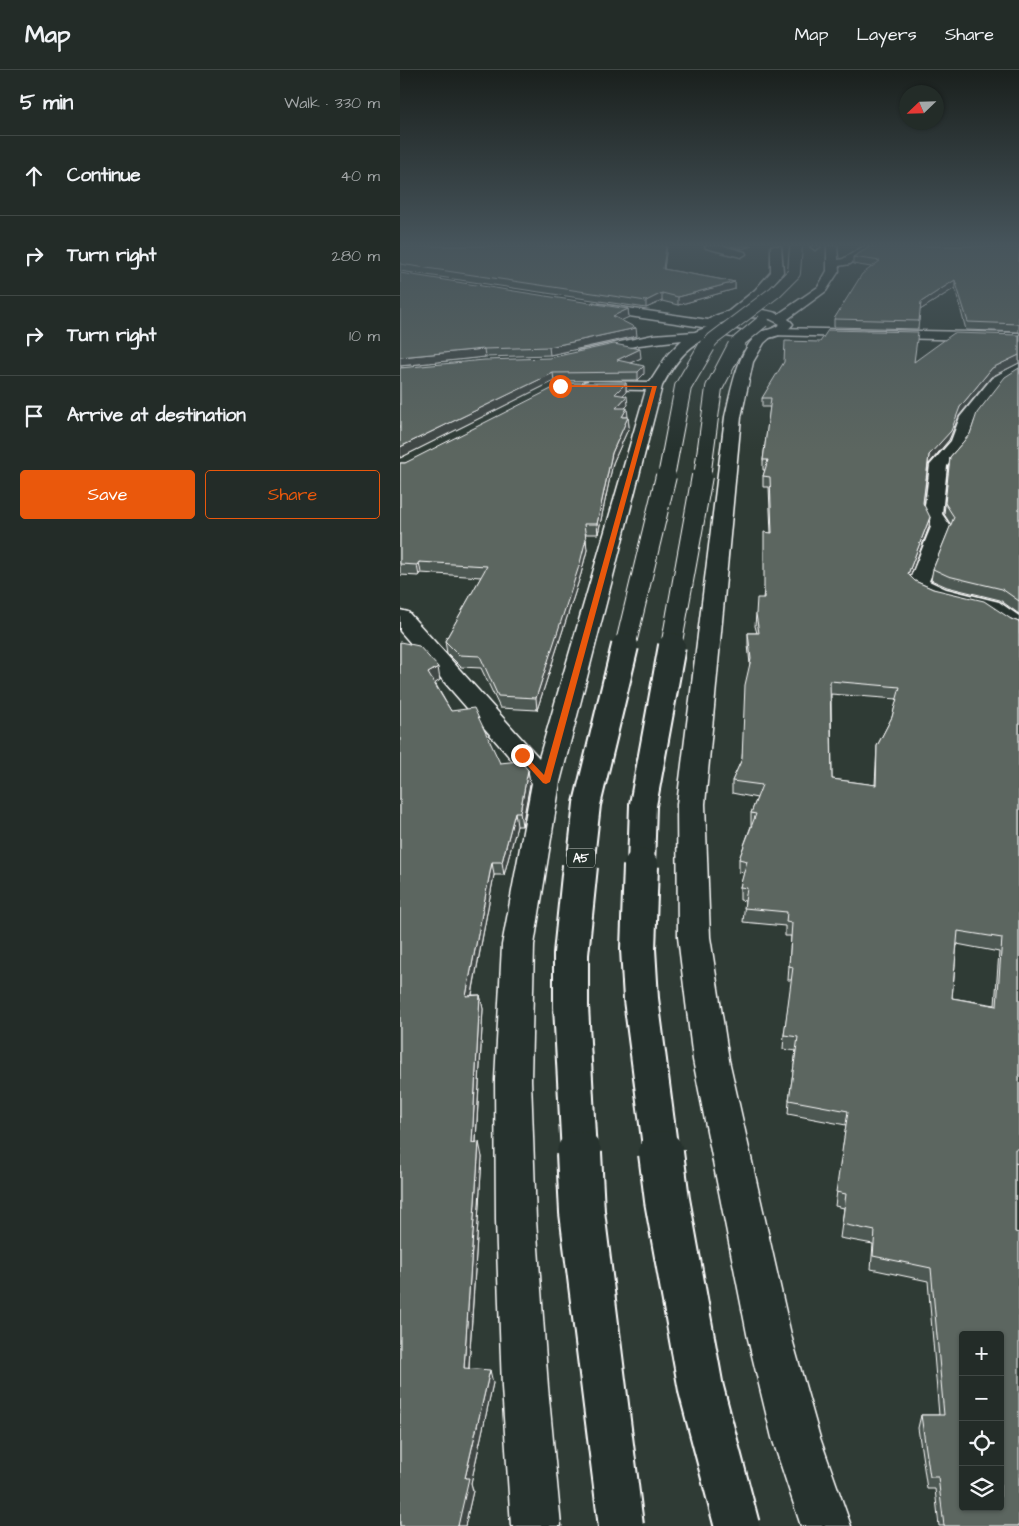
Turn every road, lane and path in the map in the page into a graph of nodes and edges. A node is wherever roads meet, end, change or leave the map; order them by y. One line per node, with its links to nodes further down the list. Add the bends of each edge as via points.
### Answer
1 (656, 314): 6 (main road)
2 (730, 314): 6 (main road)
3 (746, 314): 19 (main road, A5, bridge, via 712,339 684,387 665,481 587,804 571,954 582,1212)
4 (774, 314): 20 (main road, bridge, via 739,341 714,388 701,482 643,805 638,949 641,999 668,1200 700,1389)
5 (792, 314): 7 (main road)
6 (716, 324): 7 (main road, via 732,333); 7 (main road, via 757,314); 9 (main road); 12 (main road, via 670,358)
7 (777, 326): 8 (main road, via 813,331); 21 (main road, via 759,341 746,362 733,417 691,804 694,937 711,1060 770,1339 796,1438)
8 (1019, 335)
9 (568, 357)
10 (1019, 367): 13 (main road)
11 (575, 385): 12 (main road)
12 (655, 386): 17 (main road)
13 (992, 387): 14 (main road); 16 (main road, via 966,420 959,442 939,465 932,514 941,527 918,584 939,594 991,607)
14 (1010, 390)
15 (400, 617): 17 (main road)
16 (1019, 626)
17 (546, 782): 18 (main road, via 518,945 513,1080 524,1387)
18 (536, 1526)
19 (621, 1526)
20 (737, 1526)
21 (826, 1526)

